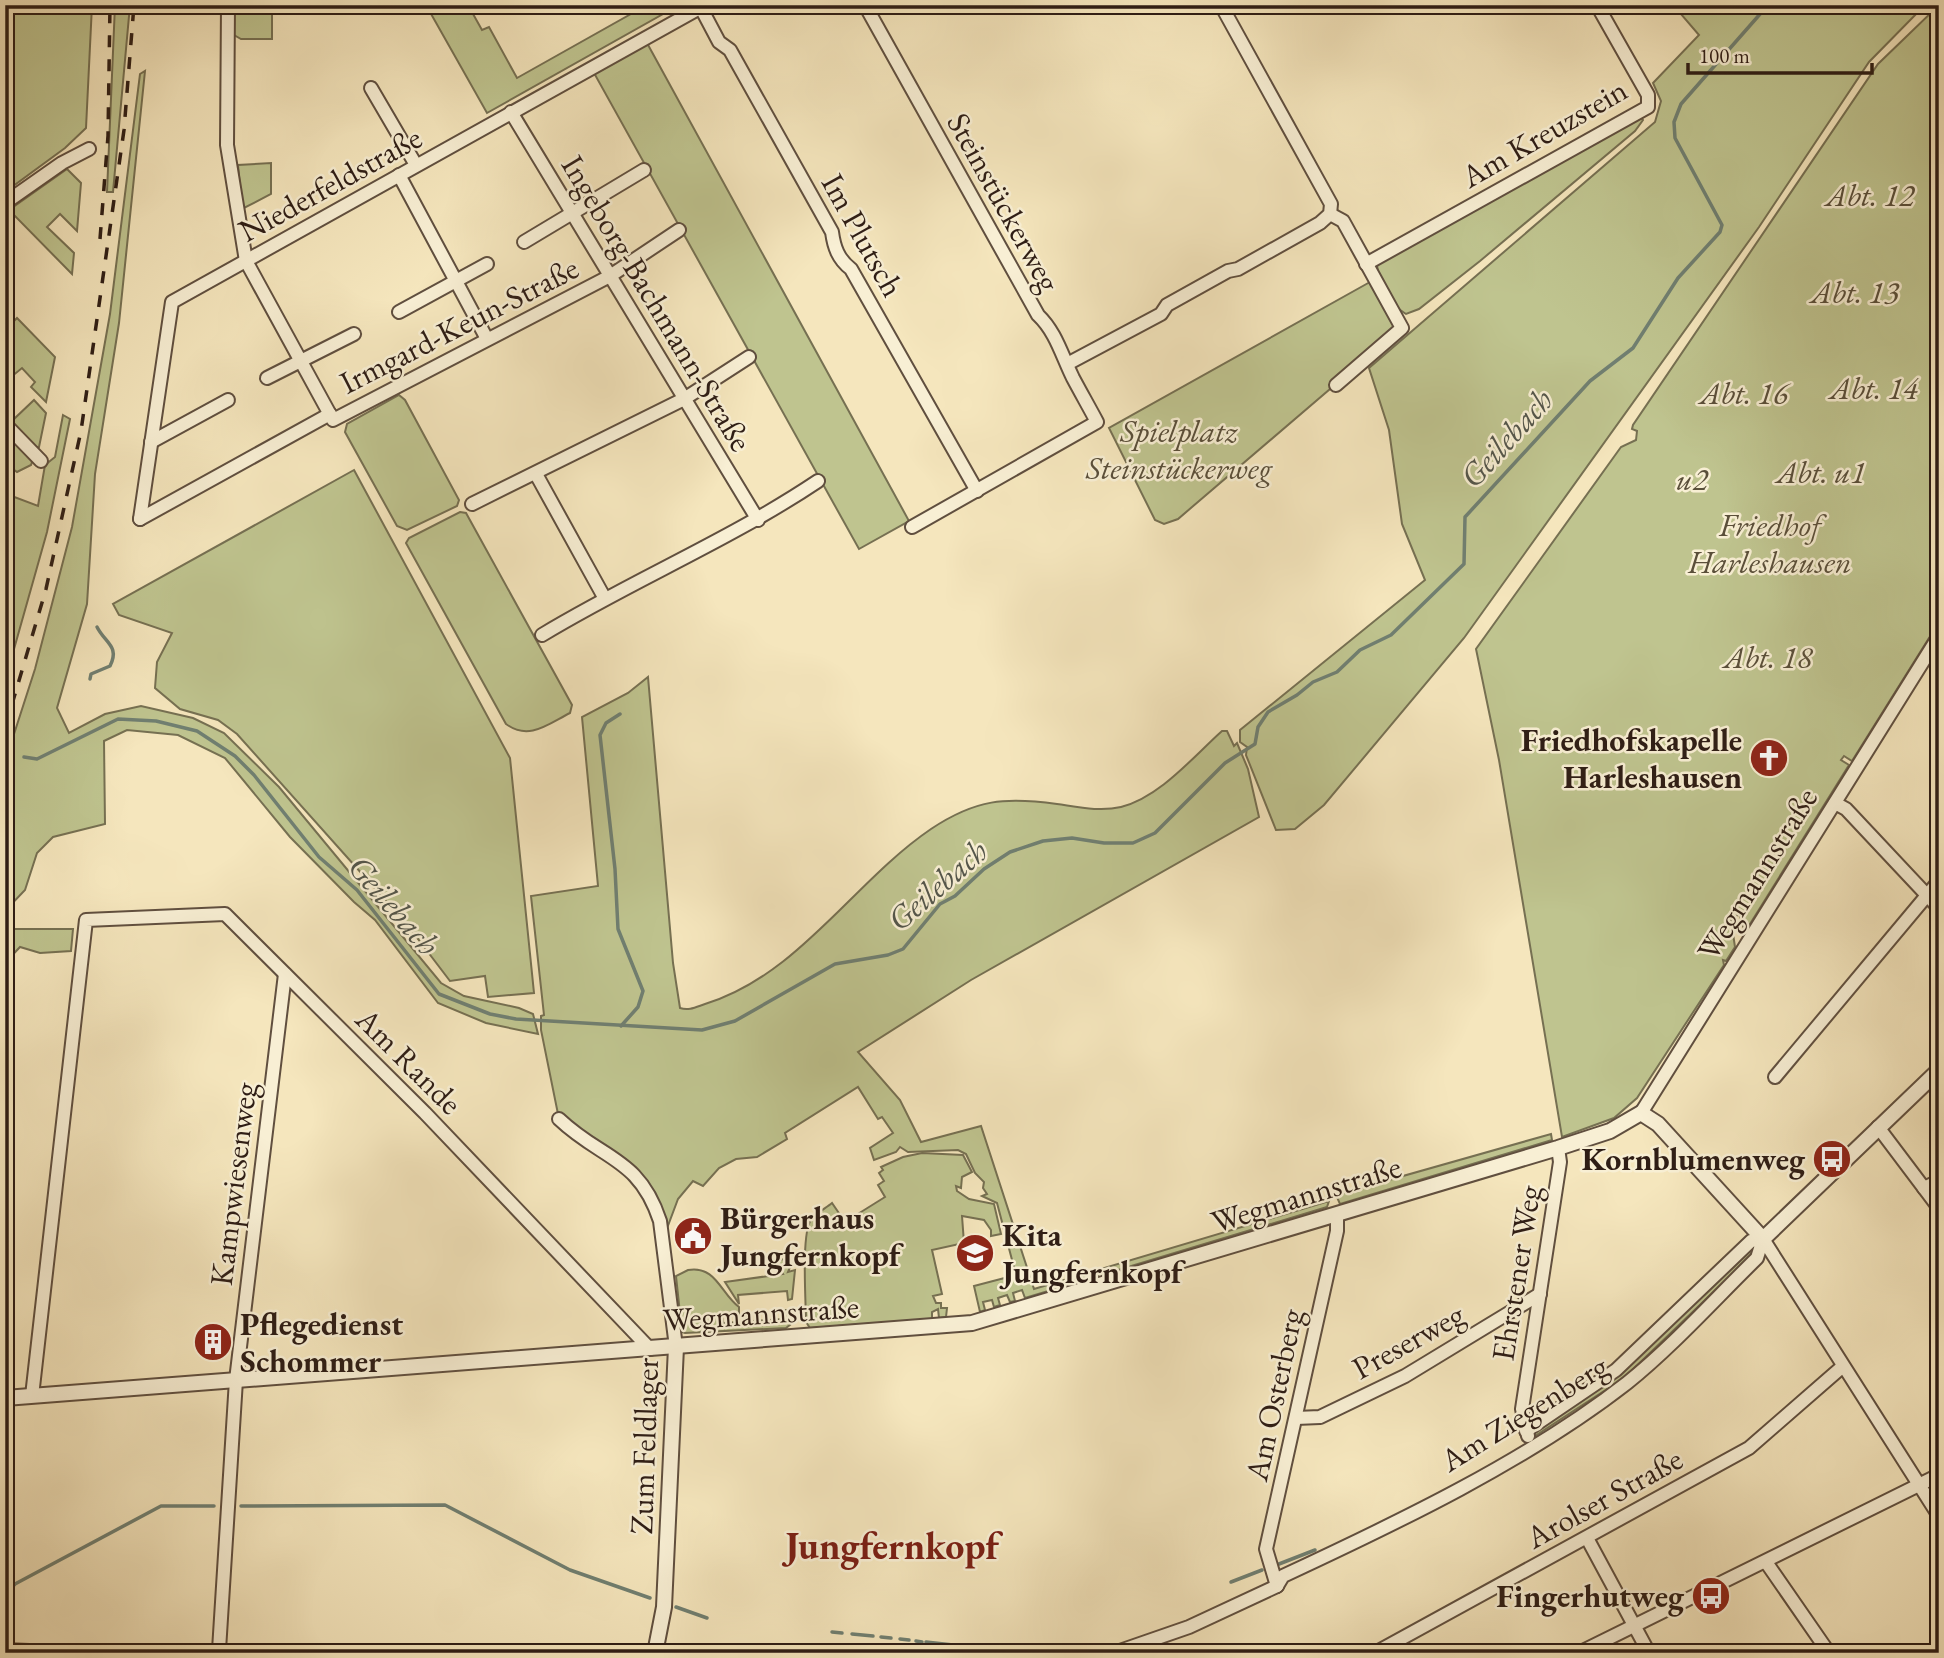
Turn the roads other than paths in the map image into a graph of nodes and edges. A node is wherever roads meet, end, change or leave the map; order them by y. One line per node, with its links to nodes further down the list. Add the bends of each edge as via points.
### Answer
1 (228, 5): 17 (street, via 227,145)
2 (865, 5): 27 (street, Steinstückerweg)
3 (1221, 5): 14 (street, via 1331,204)
4 (1597, 5): 19 (street, Am Kreuzstein, via 1650,98 1648,107)
5 (703, 6): 7 (street, Niederfeldstraße); 38 (street, Im Plutsch, via 719,42 730,50 832,232 843,263 851,268)
6 (371, 88): 9 (street)
7 (511, 113): 9 (street, Niederfeldstraße); 13 (street, Ingeborg-Bachmann-Straße)
8 (89, 149): 12 (street)
9 (416, 165): 11 (street, Niederfeldstraße)
10 (644, 170): 13 (street)
11 (399, 175): 17 (street, Niederfeldstraße); 21 (street)
12 (5, 203)
13 (572, 214): 16 (street); 20 (street, Ingeborg-Bachmann-Straße)
14 (1325, 218): 19 (street, via 1343,221); 27 (street)
15 (679, 230): 20 (street, Irmgard-Keun-Straße)
16 (524, 242)
17 (246, 261): 26 (street); 34 (street, Niederfeldstraße, via 172,302)
18 (487, 264): 21 (street)
19 (1366, 264): 29 (street, via 1402,328)
20 (610, 276): 24 (street, Irmgard-Keun-Straße); 30 (street, Ingeborg-Bachmann-Straße)
21 (457, 282): 22 (street); 24 (street)
22 (398, 312)
23 (354, 334): 26 (street)
24 (487, 339): 32 (street, Irmgard-Keun-Straße)
25 (749, 357): 30 (street)
26 (300, 360): 28 (street); 32 (street)
27 (1069, 363): 38 (street, Steinstückerweg, via 1097,422)
28 (267, 378)
29 (1336, 386)
30 (684, 399): 36 (street); 41 (street, Ingeborg-Bachmann-Straße)
31 (228, 400): 34 (street)
32 (331, 417): 40 (street, Irmgard-Keun-Straße)
33 (5, 425): 35 (street)
34 (151, 442): 40 (street, Niederfeldstraße)
35 (41, 461)
36 (536, 474): 39 (street); 43 (street)
37 (818, 481): 41 (street)
38 (977, 491): 42 (street)
39 (472, 504)
40 (140, 519)
41 (758, 520): 43 (street)
42 (912, 527)
43 (604, 597): 44 (street)
44 (542, 635)
45 (1939, 636): 46 (street, Wegmannstraße)
46 (1835, 803): 48 (street, via 1846,809); 53 (street, Wegmannstraße)
47 (1939, 881): 48 (street)
48 (1927, 895): 49 (street); 52 (street)
49 (1939, 908)
50 (285, 975): 64 (street, Am Rande, via 425,1113); 66 (street, Kampwiesenweg); 67 (street, Am Rande, via 225,914 86,920)
51 (1939, 1070): 55 (street, Am Ziegenberg)
52 (1774, 1077)
53 (1641, 1113): 56 (street, Wegmannstraße, via 1610,1131); 61 (street, via 1658,1124)
54 (559, 1119): 63 (street, Zum Feldlager, via 634,1172 653,1202 660,1221)
55 (1878, 1127): 58 (street); 61 (street, Am Ziegenberg)
56 (1558, 1148): 60 (street, Wegmannstraße); 62 (street, Ehrstener Weg, via 1560,1162)
57 (1939, 1181): 58 (street)
58 (1924, 1188): 59 (street)
59 (1939, 1208)
60 (1337, 1215): 63 (street, Wegmannstraße, via 972,1323); 69 (street, Am Osterberg)
61 (1763, 1239): 65 (street); 70 (street, Am Ziegenberg, via 1751,1241 1616,1370); 71 (street, Am Ziegenberg, via 1758,1258 1628,1382)
62 (1540, 1294): 69 (street, Preserweg, via 1405,1376 1320,1418); 70 (street, Ehrstener Weg, via 1522,1409)
63 (676, 1347): 64 (street, Wegmannstraße); 83 (street, Zum Feldlager, via 664,1607)
64 (650, 1349): 66 (street, Wegmannstraße)
65 (1842, 1367): 73 (street); 75 (street, Arolser Straße, via 1749,1448)
66 (236, 1380): 67 (street, Wegmannstraße); 80 (street, Kampwiesenweg)
67 (32, 1396): 68 (street, Wegmannstraße)
68 (5, 1398)
69 (1296, 1418): 77 (street, Am Osterberg, via 1266,1549)
70 (1526, 1431): 71 (street, Ehrstener Weg)
71 (1533, 1445): 77 (street, Am Ziegenberg, via 1382,1530 1283,1576)
72 (1939, 1475): 73 (street)
73 (1920, 1485): 74 (street); 76 (street)
74 (1939, 1516)
75 (1587, 1538): 78 (street); 85 (street, Arolser Straße)
76 (1766, 1562): 78 (street); 88 (street)
77 (1277, 1586): 84 (street, Am Ziegenberg, via 1189,1627)
78 (1633, 1624): 86 (street); 87 (street)
79 (5, 1650): 81 (street)
80 (216, 1651): 82 (street)
81 (78, 1653)
82 (314, 1653)
83 (655, 1653)
84 (1114, 1653)
85 (1375, 1653)
86 (1579, 1653)
87 (1649, 1653)
88 (1829, 1653)

